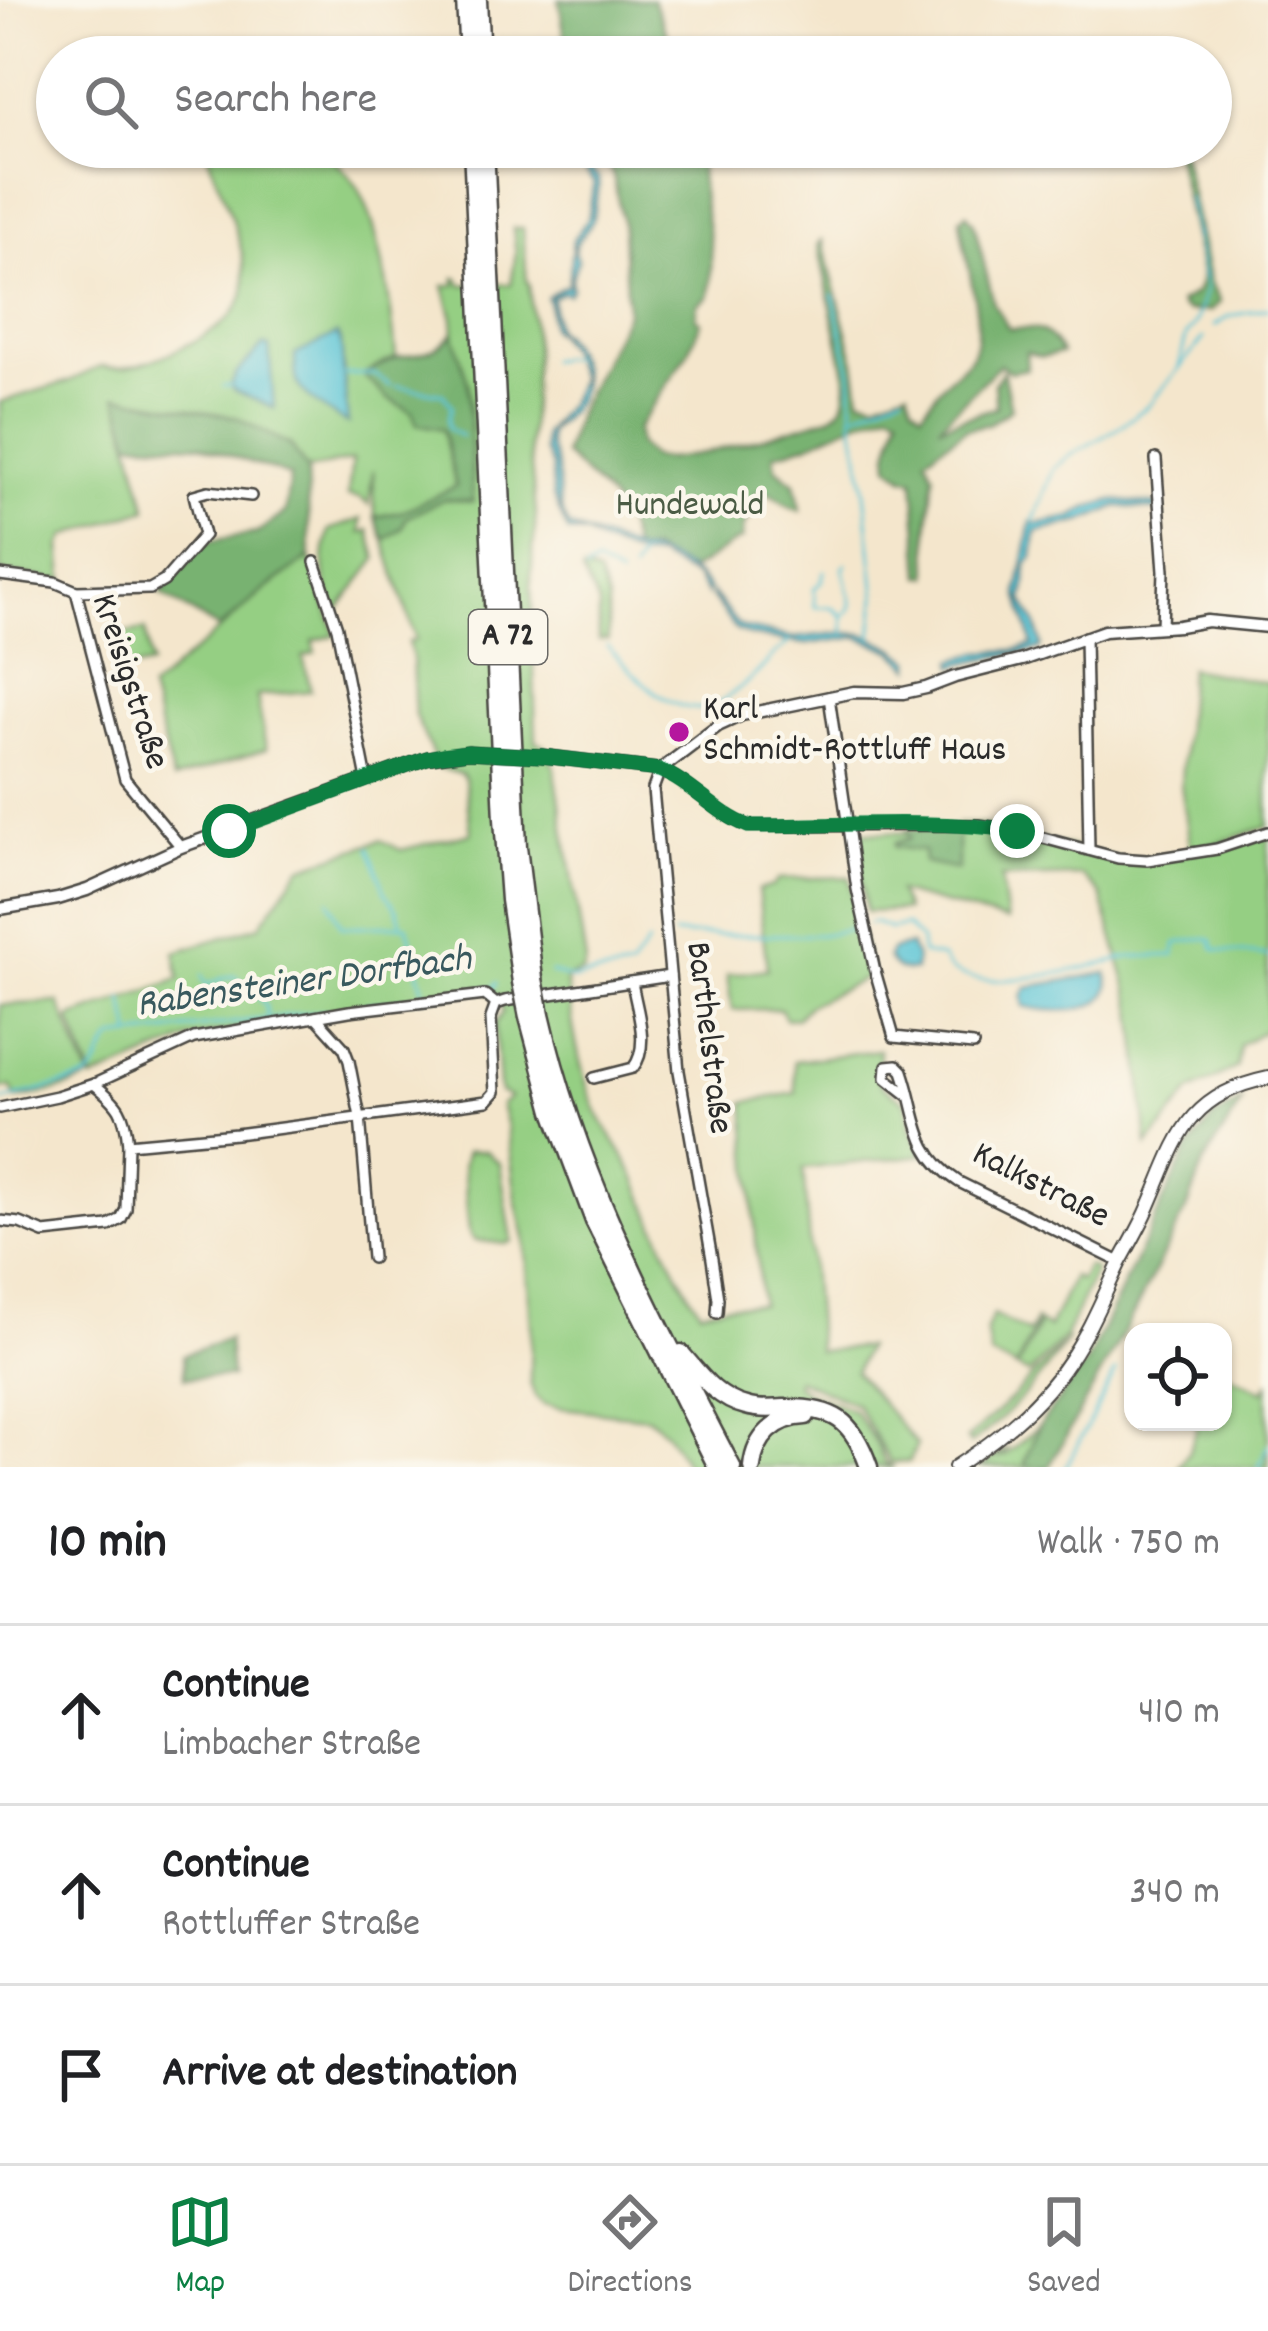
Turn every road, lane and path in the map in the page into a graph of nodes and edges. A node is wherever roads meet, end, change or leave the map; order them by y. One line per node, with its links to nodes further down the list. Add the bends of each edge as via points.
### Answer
1 (465, 0): 3 (highway)
2 (478, 0): 4 (highway)
3 (467, 36)
4 (480, 36)
5 (473, 168): 24 (highway, A 72, via 503,819 509,900)
6 (486, 168): 24 (highway, A 72)
7 (1156, 459): 12 (street)
8 (251, 496): 11 (street, via 194,495 204,536 156,587)
9 (315, 562): 17 (street, via 337,628)
10 (0, 575): 11 (street, Kreisigstraße)
11 (76, 591): 20 (street, Kreisigstraße, via 125,779)
12 (1162, 626): 13 (street); 14 (street)
13 (1268, 628)
14 (1085, 638): 15 (street, via 903,694); 21 (street)
15 (829, 697): 16 (street, via 729,719); 18 (street)
16 (659, 770): 17 (street, bridge, via 468,752); 18 (street, via 741,824); 23 (street, Barthelstraße, via 653,788)
17 (367, 780): 20 (street)
18 (848, 825): 21 (street, via 980,825); 29 (street, via 894,1037)
19 (1268, 832): 21 (street, via 1147,860)
20 (181, 847): 22 (street, via 87,890)
21 (1089, 850)
22 (0, 909)
23 (670, 976): 25 (street); 40 (street, Barthelstraße)
24 (528, 981): 27 (highway, A 72, bridge)
25 (632, 982): 26 (street); 30 (street, via 640,1058 633,1068)
26 (496, 1004): 28 (street, via 478,995); 35 (street, via 490,1099)
27 (535, 1015): 41 (highway, A 72, via 590,1178); 42 (highway, A 72, via 553,1111 594,1221)
28 (316, 1018): 32 (street, via 194,1038); 35 (street, via 344,1048)
29 (974, 1046)
30 (594, 1078)
31 (1268, 1078): 39 (main road, Kalkstraße, via 1223,1093 1193,1117)
32 (94, 1084): 34 (street); 36 (street, via 122,1111)
33 (909, 1096): 39 (street, Kalkstraße, via 922,1144 940,1168)
34 (0, 1108)
35 (360, 1117): 36 (street); 38 (street)
36 (128, 1144): 37 (street, via 121,1220 44,1233)
37 (0, 1221)
38 (372, 1258)
39 (1120, 1262): 47 (main road, Kalkstraße, via 1053,1383)
40 (717, 1313)
41 (661, 1329): 43 (highway, A 72); 46 (highway, via 707,1384 734,1402 838,1417)
42 (717, 1467)
43 (732, 1467)
44 (752, 1467): 45 (highway, via 764,1435 802,1416 840,1430)
45 (859, 1467)
46 (869, 1467)
47 (955, 1467)

